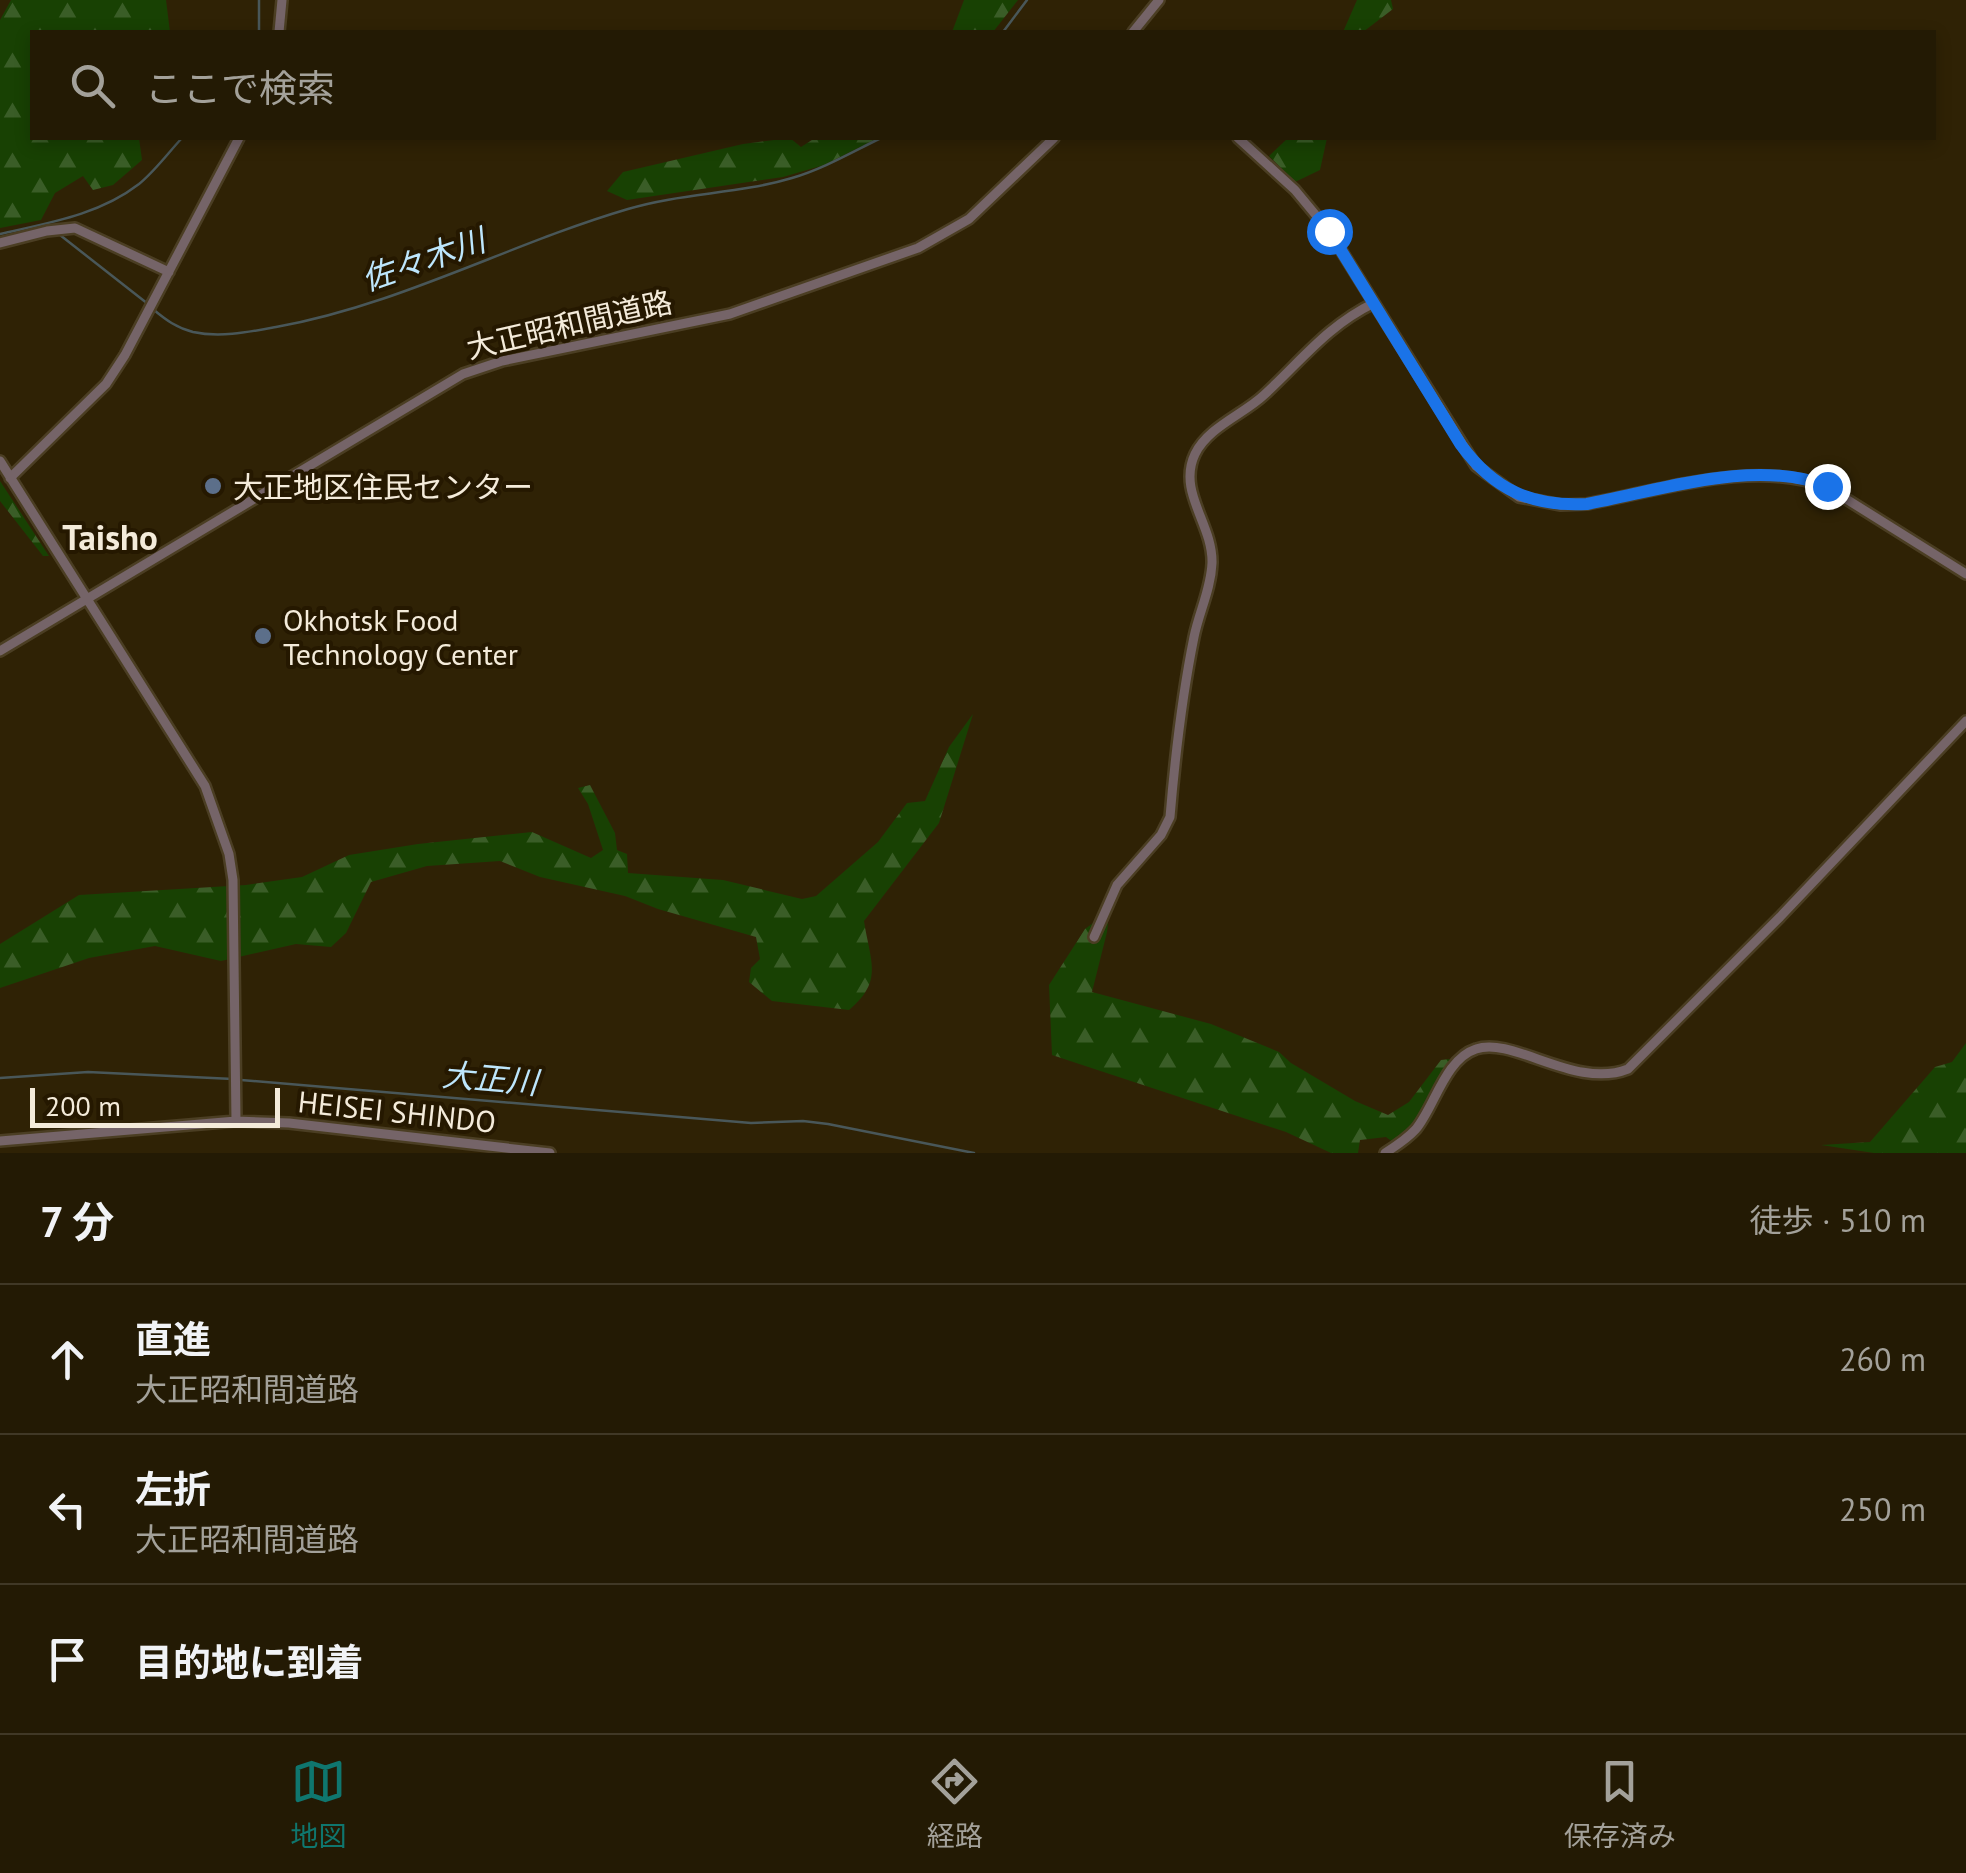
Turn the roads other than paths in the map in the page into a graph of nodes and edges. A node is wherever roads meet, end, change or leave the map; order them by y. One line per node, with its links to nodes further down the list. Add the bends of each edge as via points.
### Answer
1 (282, 0): 3 (street)
2 (1159, 0): 4 (street)
3 (278, 30)
4 (1135, 30)
5 (238, 140): 9 (street)
6 (1052, 140): 14 (street, 大正昭和間道路, via 969,219 918,248 730,314 463,374)
7 (1240, 140): 10 (street, via 1296,190)
8 (0, 243): 9 (street, via 75,228)
9 (169, 272): 12 (street, via 106,384)
10 (1374, 302): 13 (street, via 1468,456 1519,497 1587,504 1756,473 1804,478); 17 (street, via 1331,328 1196,454 1189,477 1209,541 1211,581 1195,634 1170,817 1117,886)
11 (0, 462): 12 (street)
12 (10, 478): 14 (street)
13 (1966, 574)
14 (86, 600): 15 (street, 大正昭和間道路); 18 (street, via 205,786 222,828 233,880)
15 (0, 652)
16 (1966, 721): 21 (street, via 1628,1069 1590,1074 1476,1048 1448,1075 1416,1129)
17 (1094, 937)
18 (236, 1121): 19 (street, HEISEI SHINDO); 20 (street, HEISEI SHINDO)
19 (0, 1141)
20 (550, 1153)
21 (1385, 1153)

